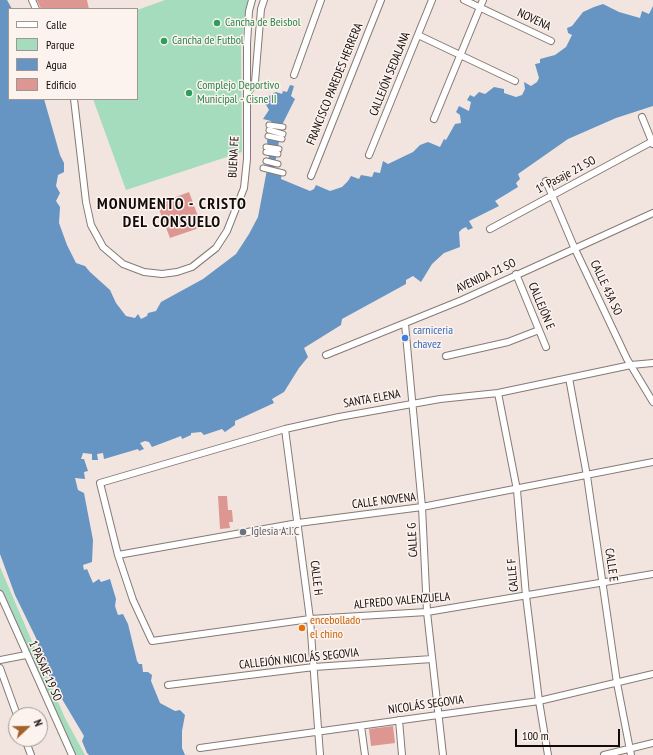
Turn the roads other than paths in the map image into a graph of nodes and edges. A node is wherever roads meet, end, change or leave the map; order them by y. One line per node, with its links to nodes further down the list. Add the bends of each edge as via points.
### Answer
1 (252, 0): 14 (street, BUENA FE, via 247,44)
2 (264, 0): 14 (street, BUENA FE, via 261,9 255,82)
3 (321, 0): 12 (street)
4 (381, 0): 28 (street, FRANCISCO PAREDES HERRERA)
5 (432, 0): 9 (street, CALLEJÓN SEDALANA)
6 (464, 0): 8 (street, NOVENA)
7 (482, 0): 8 (street)
8 (480, 7): 10 (street, NOVENA); 11 (street)
9 (418, 35): 11 (street); 23 (street, CALLEJÓN SEDALANA)
10 (551, 41)
11 (460, 55): 13 (street); 17 (street)
12 (294, 75)
13 (515, 81)
14 (247, 94): 15 (street, BUENA FE, via 247,159 244,188 227,231 216,248 192,267 162,274 144,272 123,264 103,247 91,225)
15 (74, 100)
16 (642, 117): 20 (street)
17 (434, 119)
18 (283, 127): 19 (street, via 269,130)
19 (282, 137)
20 (653, 142): 30 (street, 1º Pasaje 21 SO)
21 (266, 150): 22 (street)
22 (278, 152)
23 (369, 155)
24 (266, 162): 25 (street)
25 (278, 164)
26 (263, 168): 27 (street)
27 (283, 173)
28 (311, 176)
29 (546, 181): 30 (street, CALLE 43A SO)
30 (551, 195): 32 (street, 1º Pasaje 21 SO); 33 (street, CALLE 43A SO)
31 (653, 213): 33 (street, AVENIDA 21 SO)
32 (490, 229)
33 (574, 247): 34 (street, AVENIDA 21 SO); 41 (street, CALLE 43A SO)
34 (516, 274): 35 (street, AVENIDA 21 SO); 36 (street, CALLEJÓN E)
35 (405, 324): 38 (street, AVENIDA 21 SO); 45 (street, CALLE G)
36 (539, 330): 37 (street, CALLEJÓN E); 39 (street, via 498,345)
37 (546, 347)
38 (326, 355)
39 (446, 356)
40 (653, 363): 41 (street, SANTA ELENA)
41 (631, 365): 42 (street, SANTA ELENA); 44 (street, CALLE 43A SO)
42 (569, 378): 43 (street, SANTA ELENA); 48 (street, CALLE E)
43 (498, 393): 45 (street, SANTA ELENA); 49 (street, CALLE F)
44 (653, 402)
45 (412, 403): 46 (street, SANTA ELENA); 50 (street, CALLE G)
46 (285, 429): 51 (street, CALLE H); 52 (street, SANTA ELENA, via 100,483)
47 (653, 462): 48 (street, CALLE NOVENA)
48 (587, 476): 49 (street, CALLE NOVENA); 54 (street, CALLE E)
49 (517, 490): 50 (street, CALLE NOVENA); 56 (street, CALLE F)
50 (422, 507): 51 (street, CALLE NOVENA); 57 (street, CALLE G)
51 (298, 522): 52 (street, CALLE NOVENA); 58 (street, CALLE H)
52 (118, 555): 58 (street, ALFREDO VALENZUELA, via 133,600 152,641)
53 (653, 574): 54 (street, ALFREDO VALENZUELA)
54 (602, 584): 56 (street, ALFREDO VALENZUELA); 65 (street, CALLE E)
55 (0, 594): 59 (street, 1 PASAJE 19 SO)
56 (526, 596): 57 (street, ALFREDO VALENZUELA); 67 (street, CALLE F)
57 (427, 612): 58 (street, ALFREDO VALENZUELA); 60 (street, CALLE G)
58 (310, 619): 62 (street, CALLE H)
59 (26, 655): 61 (street); 76 (street, 1 PASAJE 19 SO)
60 (432, 659): 62 (street, CALLEJÓN NICOLÁS SEGOVIA); 69 (street, CALLE G)
61 (0, 660)
62 (314, 667): 66 (street, CALLEJÓN NICOLÁS SEGOVIA); 72 (street, CALLE H)
63 (0, 668): 68 (street)
64 (653, 674): 65 (street, NICOLÁS SEGOVIA)
65 (617, 683): 67 (street, NICOLÁS SEGOVIA); 75 (street, CALLE E)
66 (168, 685)
67 (539, 701): 69 (street, NICOLÁS SEGOVIA); 82 (street, CALLE F)
68 (14, 707)
69 (438, 714): 70 (street, NICOLÁS SEGOVIA); 81 (street, CALLE G)
70 (399, 720): 71 (street, NICOLÁS SEGOVIA); 80 (street)
71 (361, 726): 72 (street, NICOLÁS SEGOVIA); 78 (street)
72 (318, 732): 74 (street, NICOLÁS SEGOVIA); 77 (street, CALLE H)
73 (653, 743): 75 (street)
74 (200, 748)
75 (630, 752): 83 (street)
76 (72, 755)
77 (320, 755)
78 (366, 755)
79 (399, 755): 80 (street)
80 (402, 755)
81 (443, 755)
82 (548, 755)
83 (604, 755)

